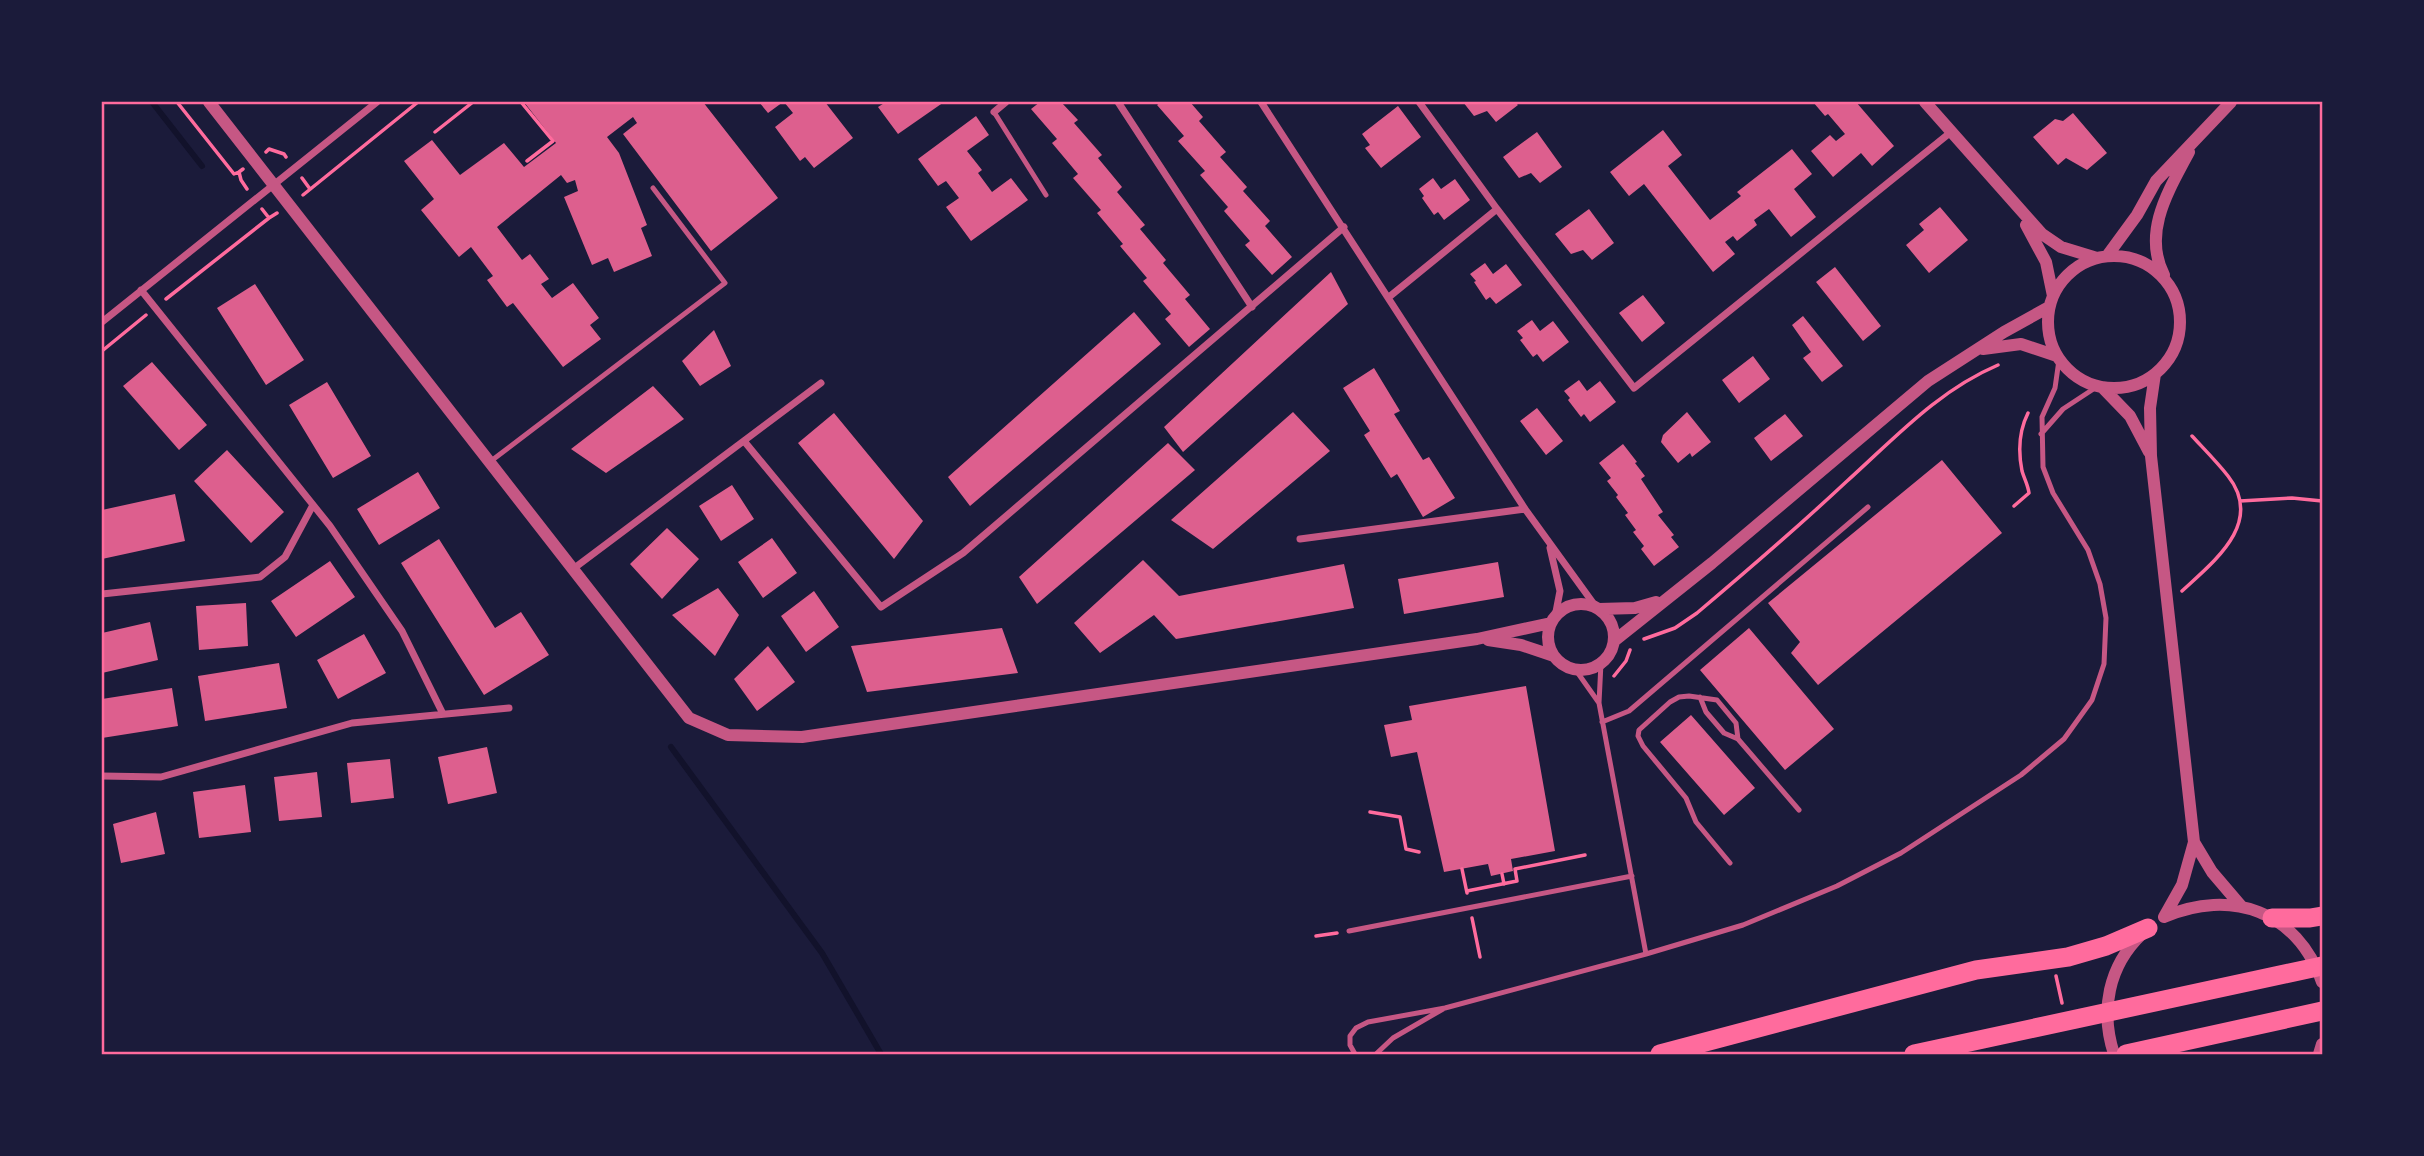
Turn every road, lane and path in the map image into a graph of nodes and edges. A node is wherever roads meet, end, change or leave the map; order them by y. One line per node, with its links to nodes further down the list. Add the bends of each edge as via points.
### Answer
1 (177, 102): 18 (path, via 234,174)
2 (209, 102): 19 (street)
3 (377, 102): 19 (street)
4 (418, 102): 23 (path)
5 (473, 102): 14 (path)
6 (521, 102): 17 (path, via 553,141)
7 (1006, 102): 13 (street)
8 (1118, 102): 34 (street)
9 (1261, 102): 27 (street)
10 (1418, 102): 25 (street)
11 (1925, 102): 15 (street)
12 (2231, 102): 16 (street)
13 (994, 112): 21 (lane)
14 (435, 131)
15 (1951, 132): 24 (street); 25 (street, via 1634,388)
16 (2199, 133): 28 (street, via 2156,181 2137,215); 29 (street, via 2158,218 2157,259)
17 (527, 160)
18 (239, 172)
19 (274, 184): 22 (street); 23 (street)
20 (653, 188): 46 (lane, via 725,283)
21 (1046, 195)
22 (255, 199): 26 (path); 30 (street)
23 (290, 205): 26 (path); 46 (street)
24 (2015, 207): 28 (street, via 2053,244); 32 (street, via 2046,262)
25 (1497, 209): 31 (street)
26 (269, 218): 33 (path)
27 (1344, 227): 31 (street); 34 (street)
28 (2102, 257): 29 (street, via 2139,260); 32 (street, via 2070,272)
29 (2167, 282): 39 (street, via 2179,306 2180,331 2171,356)
30 (141, 290): 33 (street); 35 (street)
31 (1388, 297): 51 (street)
32 (2051, 302): 37 (street); 38 (street, via 2049,334)
33 (155, 307): 36 (path); 49 (street)
34 (1252, 307): 44 (street, via 963,553 881,607)
35 (102, 322)
36 (102, 351)
37 (1976, 351): 38 (street, via 2021,344); 55 (street, via 1928,381)
38 (2059, 358): 41 (street, via 2077,377); 42 (lane)
39 (2155, 374): 41 (street, via 2131,386); 45 (street)
40 (821, 383): 44 (street)
41 (2100, 387): 42 (lane, via 2063,409); 45 (street, via 2130,416)
42 (2041, 434): 88 (lane, via 2043,467 2053,493 2088,550 2106,618 2104,664 2092,700 2064,739 2021,775 1902,853 1743,925)
43 (2192, 436): 47 (path, via 2230,477)
44 (744, 441): 54 (street)
45 (2151, 456): 57 (street)
46 (491, 461): 54 (street)
47 (2240, 501): 48 (path, via 2291,498); 57 (path, via 2239,522 2230,544)
48 (2322, 502)
49 (313, 505): 56 (street, via 285,557 260,577); 68 (street, via 402,631)
50 (1868, 507): 69 (lane, via 1629,711)
51 (1525, 509): 52 (street); 53 (street)
52 (1300, 539)
53 (1549, 544): 58 (street); 59 (street, via 1559,585)
54 (573, 569): 60 (street, via 689,718 728,735 802,737)
55 (1671, 593): 58 (street, via 1642,607); 61 (street)
56 (102, 594)
57 (2168, 605): 74 (street)
58 (1597, 608): 59 (street, via 1573,605); 61 (street, via 1611,622)
59 (1553, 620): 60 (street); 62 (street, via 1548,640)
60 (1478, 639): 62 (street, via 1521,645)
61 (1614, 641): 63 (street)
62 (1554, 656): 64 (street)
63 (1601, 663): 64 (street); 66 (lane)
64 (1574, 669): 66 (lane)
65 (1700, 698): 70 (lane, via 1724,733); 70 (lane, via 1717,700 1735,723); 77 (lane, via 1670,702 1638,736)
66 (1599, 703): 69 (lane)
67 (509, 708): 68 (street)
68 (443, 714): 71 (street, via 352,723 161,777)
69 (1602, 722): 79 (lane)
70 (1738, 738): 72 (lane)
71 (102, 776)
72 (1799, 810)
73 (1370, 812): 75 (path, via 1400,817 1406,849)
74 (2194, 842): 82 (street); 85 (street, via 2182,885)
75 (1419, 852)
76 (1585, 855): 80 (path, via 1515,869 1517,881)
77 (1730, 863)
78 (1502, 874): 80 (path)
79 (1632, 876): 86 (lane); 88 (lane)
80 (1504, 884): 81 (path)
81 (1467, 891)
82 (2241, 906): 84 (street); 85 (street, via 2202,905)
83 (2322, 916): 84 (highway)
84 (2272, 918): 91 (street, via 2298,939)
85 (2156, 922): 99 (highway, via 2106,946 2068,957 1976,970); 101 (street, via 2125,953 2110,985 2107,1020)
86 (1349, 931): 87 (path)
87 (1316, 936)
88 (1646, 954): 93 (lane)
89 (2322, 966): 100 (highway)
90 (2056, 974): 92 (path)
91 (2322, 982)
92 (2062, 1006)
93 (1446, 1008): 97 (lane, via 1356,1028 1350,1036); 98 (lane, via 1393,1038)
94 (2322, 1011): 96 (highway)
95 (2322, 1044): 102 (street)
96 (2133, 1053)
97 (1355, 1055)
98 (1376, 1055)
99 (1660, 1055)
100 (1914, 1055)
101 (2114, 1055)
102 (2319, 1055)

